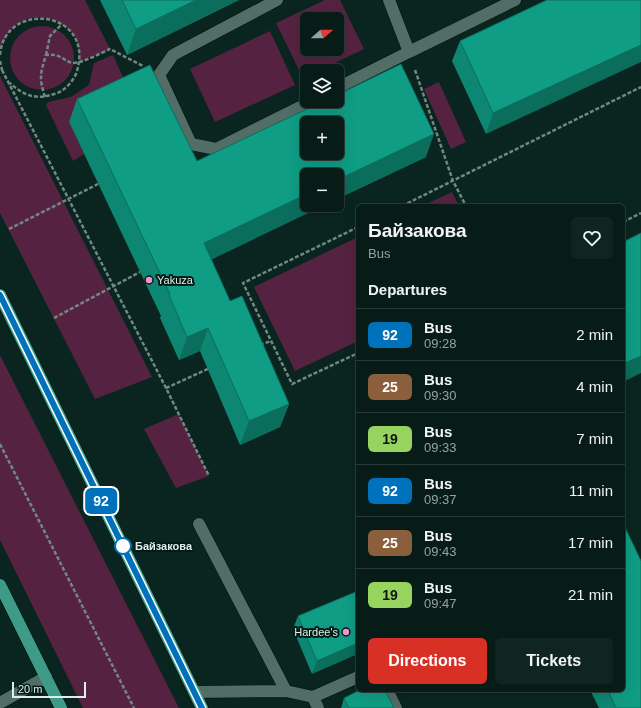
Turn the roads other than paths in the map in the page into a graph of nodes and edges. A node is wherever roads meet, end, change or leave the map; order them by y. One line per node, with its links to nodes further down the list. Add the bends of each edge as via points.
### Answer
1 (276, 0): 6 (lane, via 173,54 159,74 191,144 216,150)
2 (389, 0): 4 (lane)
3 (515, 0): 4 (lane)
4 (409, 52): 5 (lane)
5 (344, 84)
6 (300, 107)
7 (0, 295): 13 (main road)
8 (199, 524): 12 (lane)
9 (0, 585): 10 (main road)
10 (46, 677): 15 (lane); 17 (main road)
11 (356, 678): 16 (lane)
12 (286, 691): 13 (lane); 16 (lane)
13 (195, 692): 18 (main road)
14 (388, 692): 19 (lane)
15 (0, 703)
16 (315, 703)
17 (61, 708)
18 (202, 708)
19 (396, 708)

